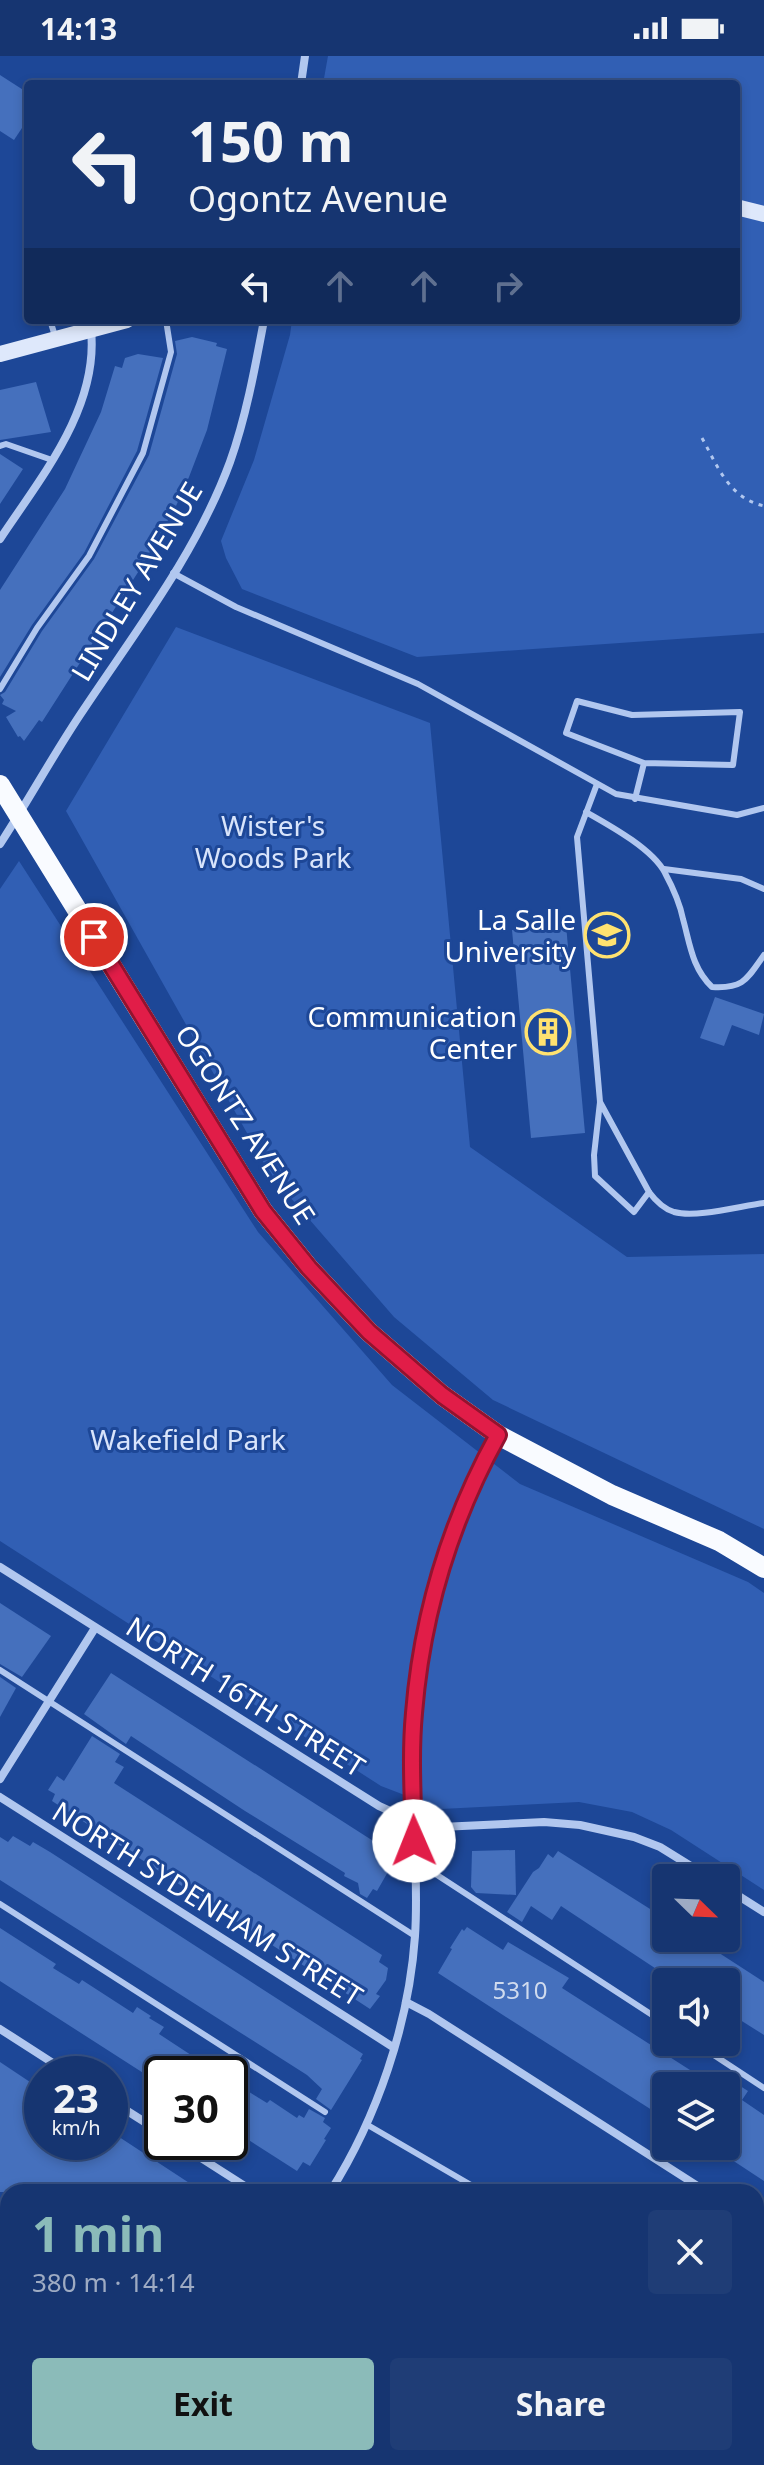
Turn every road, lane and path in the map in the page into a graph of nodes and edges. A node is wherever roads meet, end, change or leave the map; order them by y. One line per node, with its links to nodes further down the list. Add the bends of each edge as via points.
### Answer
1 (305, 56): 2 (street)
2 (302, 80)
3 (740, 208): 4 (street)
4 (764, 214)
5 (51, 324): 10 (lane)
6 (113, 324): 9 (street)
7 (167, 324): 18 (lane, via 171,352 143,453 89,556)
8 (263, 324): 17 (street, LINDLEY AVENUE, via 230,462)
9 (91, 330): 10 (street); 14 (street, via 87,384)
10 (56, 339): 11 (street)
11 (0, 354)
12 (702, 438): 15 (path, via 728,483 747,502)
13 (0, 446): 14 (lane)
14 (52, 460): 16 (street)
15 (764, 506)
16 (0, 539)
17 (173, 573): 20 (lane, via 236,607 418,684); 25 (street, LINDLEY AVENUE)
18 (0, 689)
19 (644, 763): 19 (lane, via 733,765 740,712 632,715 577,701 566,733); 22 (lane)
20 (597, 784): 22 (lane); 24 (lane)
21 (0, 785): 25 (main road, OGONTZ AVENUE)
22 (635, 799): 23 (lane, via 737,815)
23 (764, 808)
24 (586, 812): 27 (lane, via 629,837); 30 (lane, via 577,837)
25 (18, 815): 26 (street, LINDLEY AVENUE); 33 (main road, OGONTZ AVENUE, via 263,1211 369,1332)
26 (0, 844)
27 (664, 869): 28 (lane, via 741,879); 29 (lane, via 701,976 712,987 731,988 747,979)
28 (764, 889)
29 (764, 955)
30 (600, 1102): 31 (lane); 31 (lane, via 595,1176 634,1212)
31 (649, 1192): 32 (lane, via 673,1212)
32 (764, 1203)
33 (498, 1435): 35 (main road, OGONTZ AVENUE, via 612,1495 719,1541); 41 (street, via 455,1525 429,1607 413,1715)
34 (0, 1567): 36 (street, NORTH 16TH STREET)
35 (764, 1568)
36 (95, 1628): 38 (street); 41 (street, NORTH 16TH STREET)
37 (0, 1670): 38 (lane)
38 (48, 1703): 39 (street); 47 (lane)
39 (0, 1779)
40 (0, 1797): 51 (street, NORTH SYDENHAM STREET)
41 (414, 1823): 42 (street); 43 (street, NORTH 16TH STREET, via 580,1825 647,1842)
42 (414, 1860): 47 (street); 49 (lane)
43 (686, 1864)
44 (740, 1897): 46 (street)
45 (0, 1904): 55 (lane)
46 (764, 1912)
47 (415, 1936): 48 (street)
48 (406, 2002): 51 (street); 61 (street, NORTH SYDENHAM STREET)
49 (652, 2015)
50 (0, 2029): 52 (street)
51 (393, 2047): 56 (street)
52 (42, 2056)
53 (715, 2056): 54 (lane)
54 (764, 2088)
55 (325, 2112)
56 (366, 2124): 59 (street); 60 (lane)
57 (204, 2160): 58 (street)
58 (242, 2184)
59 (334, 2184)
60 (469, 2184)
61 (695, 2184)

